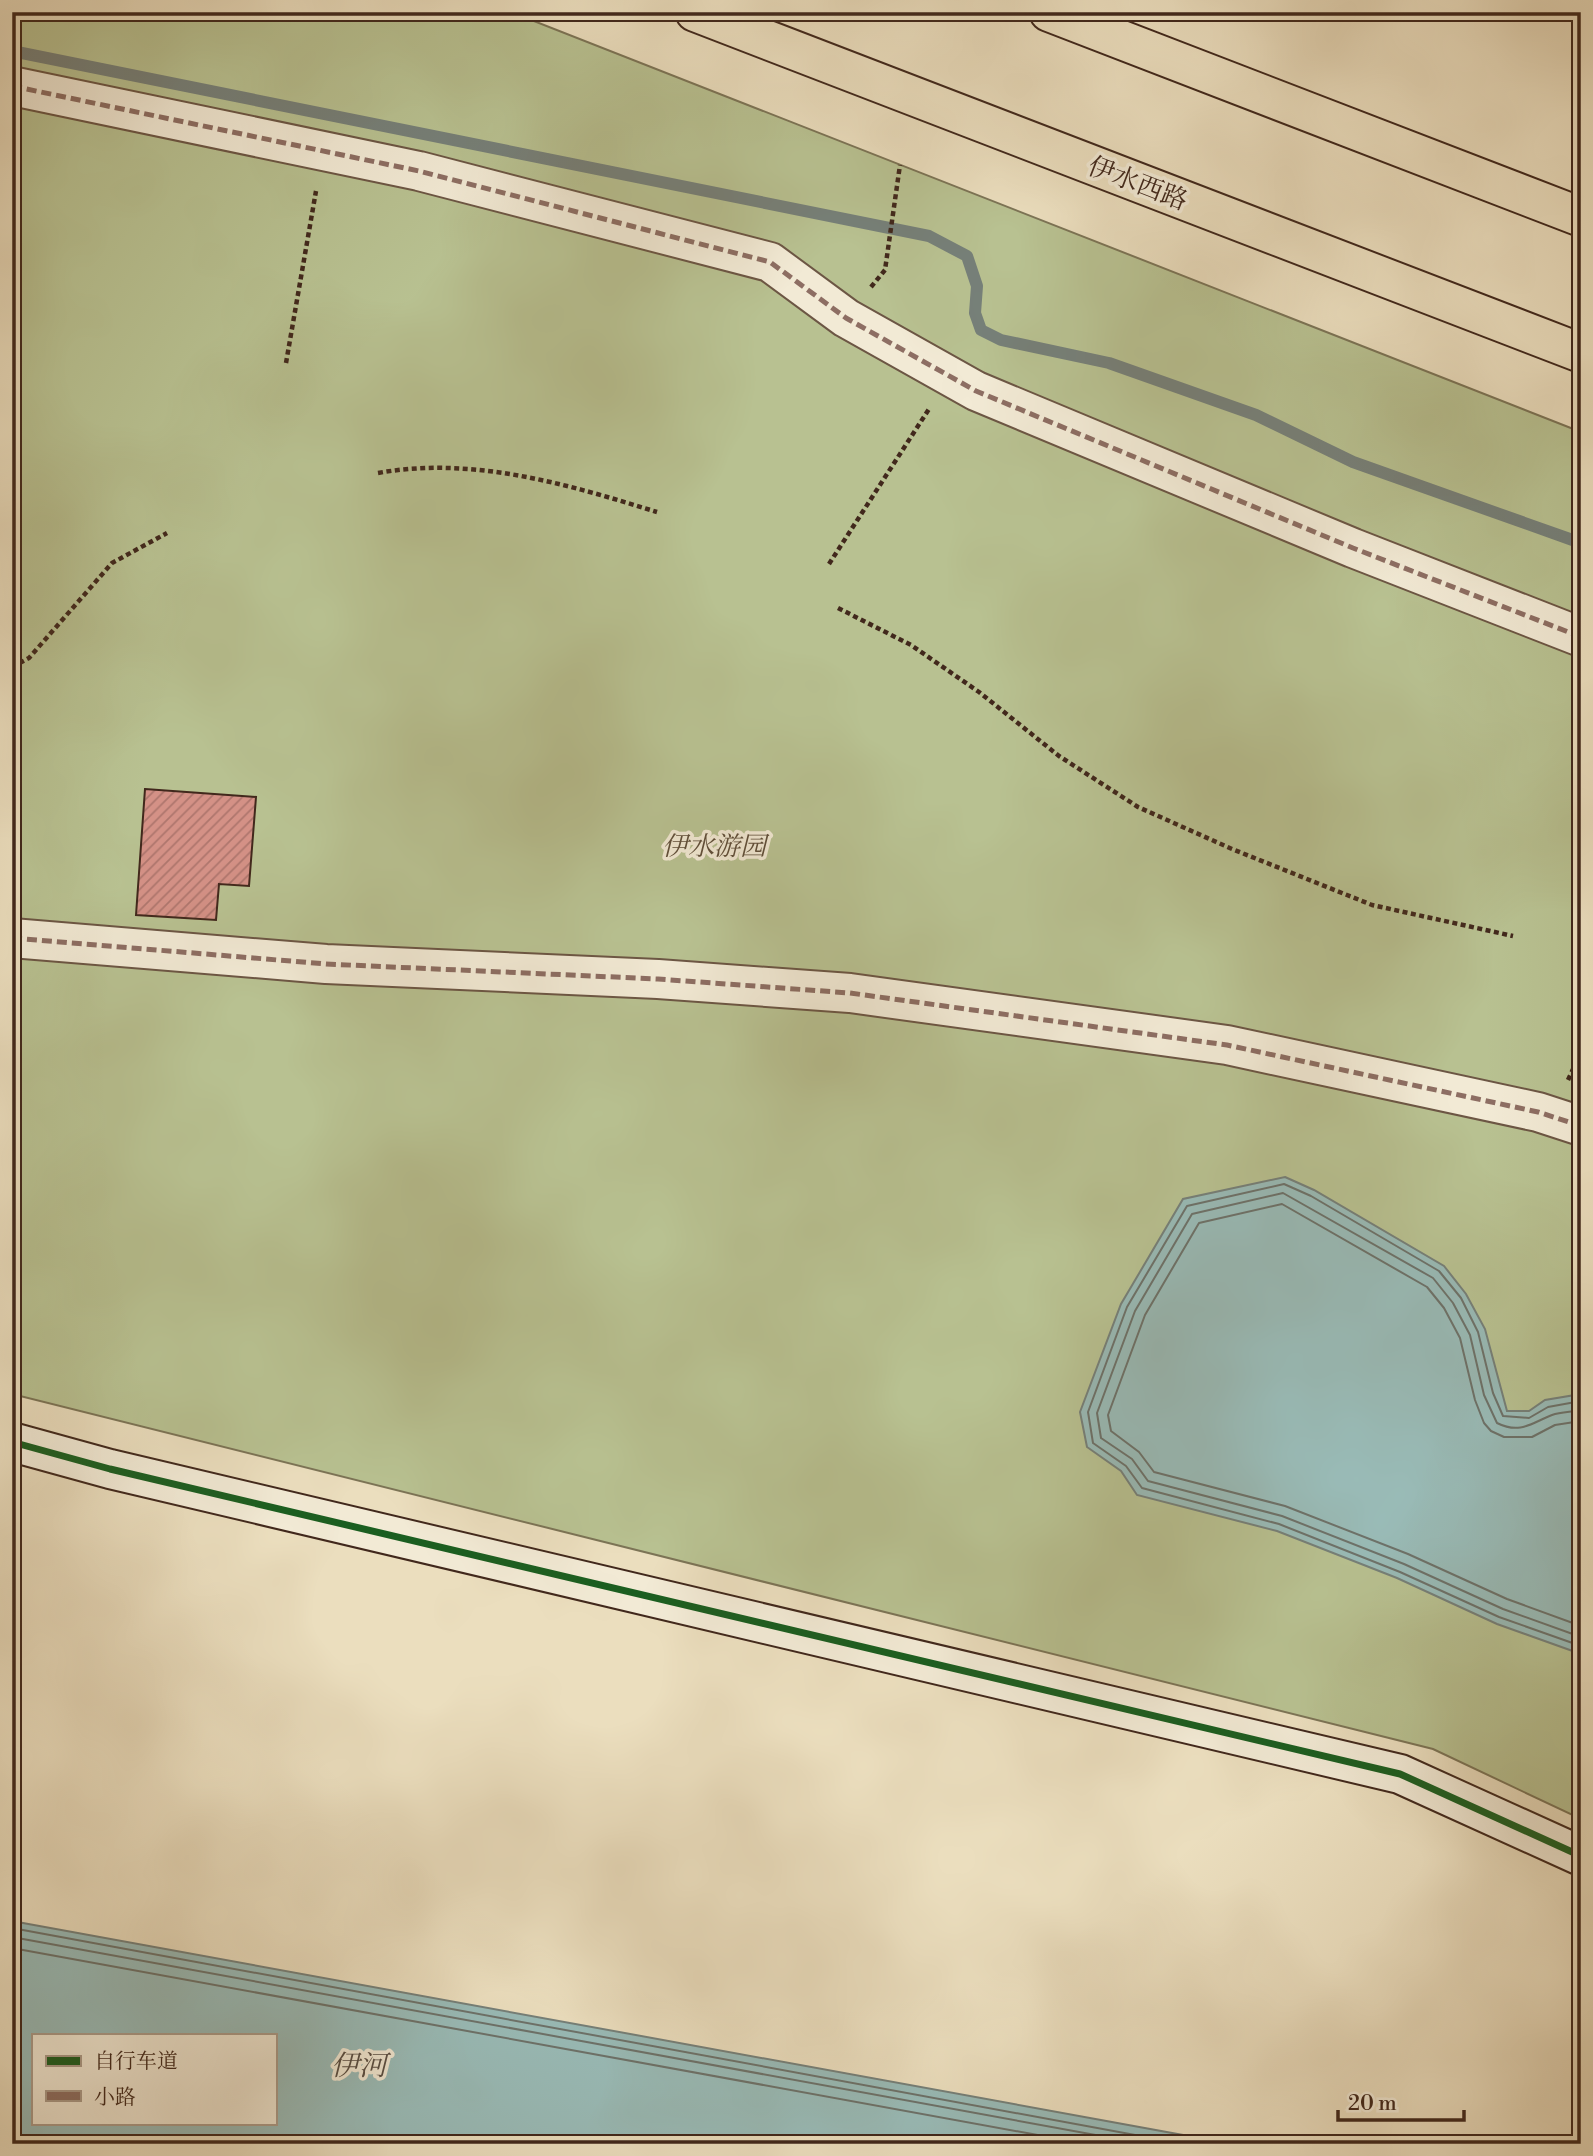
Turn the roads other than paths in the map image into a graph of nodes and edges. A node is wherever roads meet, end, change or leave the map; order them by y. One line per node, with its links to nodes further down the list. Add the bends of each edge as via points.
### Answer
1 (695, 12): 5 (highway, 伊水西路)
2 (1049, 12): 4 (highway)
3 (12, 86): 6 (street, via 419,171 770,262 846,318 976,391 1328,538)
4 (1581, 217)
5 (1581, 353)
6 (1581, 637)
7 (12, 938): 8 (street, via 326,964 850,993 1227,1045 1538,1112)
8 (1581, 1126)
9 (12, 1442): 10 (street, via 1400,1774)
10 (1581, 1856)

